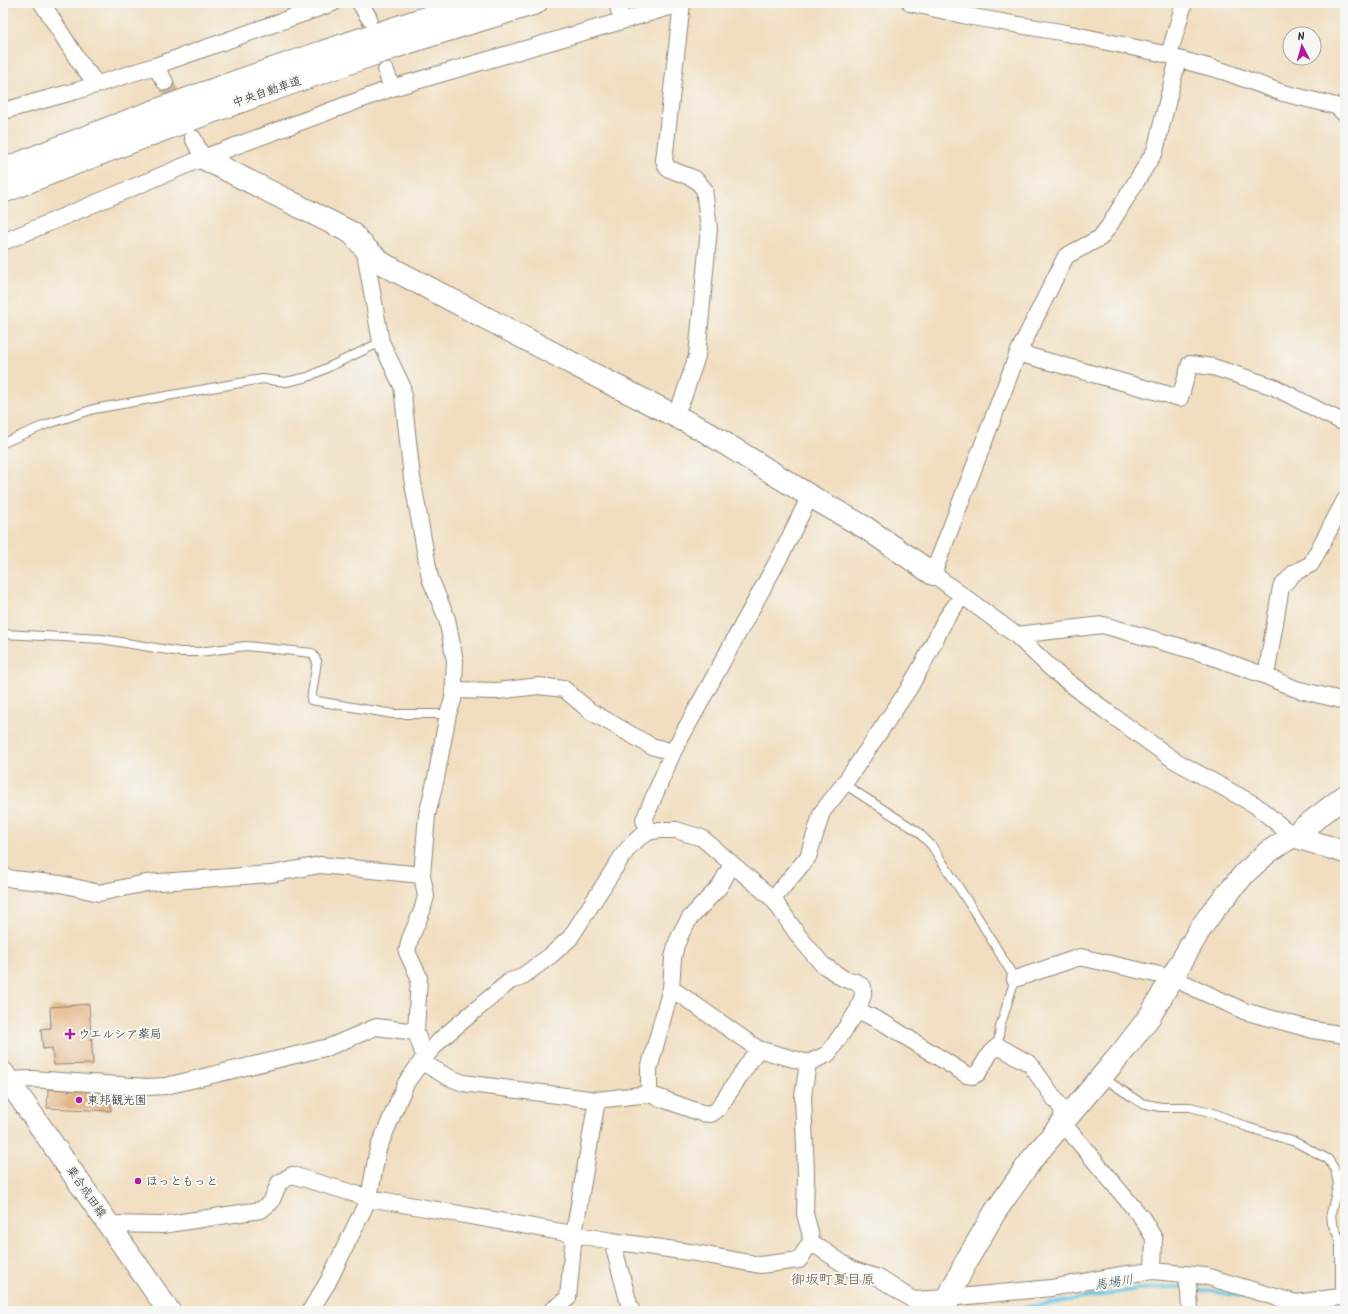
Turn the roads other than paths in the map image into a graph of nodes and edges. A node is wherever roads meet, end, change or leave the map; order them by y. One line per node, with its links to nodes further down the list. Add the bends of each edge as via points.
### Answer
1 (42, 3): 16 (street)
2 (333, 3): 13 (street)
3 (360, 3): 10 (street)
4 (473, 3): 22 (main road, 中央自動車道, via 214,90)
5 (536, 3): 23 (main road, 中央自動車道, via 393,48 221,108)
6 (617, 3): 11 (street)
7 (683, 3): 11 (street); 28 (street, via 664,160 667,168 695,179 704,189 708,229 697,356 683,398)
8 (1184, 3): 12 (street)
9 (914, 4): 12 (street, via 1066,33)
10 (369, 18)
11 (622, 21): 17 (street)
12 (1173, 57): 19 (street, via 1223,71 1283,93 1336,106); 27 (street, via 1155,152 1100,238 1066,256)
13 (155, 66): 15 (street); 16 (street)
14 (386, 71): 17 (street)
15 (165, 82)
16 (97, 84): 18 (street)
17 (392, 88): 21 (street)
18 (3, 111)
19 (1345, 114)
20 (193, 138): 21 (street)
21 (203, 158): 24 (street); 25 (main road, via 352,233)
22 (3, 170)
23 (3, 192)
24 (3, 242)
25 (364, 247): 26 (street); 28 (main road, via 384,264)
26 (381, 342): 30 (lane, via 308,377 286,382 262,379 94,409); 38 (street, via 402,386 412,478 430,578 447,620 455,661)
27 (1018, 353): 29 (street, via 1180,398 1190,364 1213,367 1274,387); 33 (street)
28 (674, 415): 31 (main road)
29 (1345, 422)
30 (3, 443)
31 (810, 496): 33 (main road, via 866,528); 41 (street, via 783,551)
32 (1345, 500): 37 (street, via 1311,564 1294,573 1281,587)
33 (933, 574): 34 (street)
34 (962, 596): 36 (street); 42 (street, via 945,620 908,690)
35 (3, 634): 40 (lane, via 102,638 180,652 246,646 312,653 317,661 312,700 393,714)
36 (1016, 635): 37 (street, via 1103,625 1202,653); 45 (street, via 1055,672 1155,747 1255,805)
37 (1266, 676): 39 (street, via 1296,689)
38 (453, 690): 40 (street, via 453,700); 41 (street, via 497,691 539,686 564,689 590,711 651,746)
39 (1345, 701)
40 (448, 714): 48 (street, via 427,815)
41 (673, 752): 44 (street, via 644,820)
42 (844, 784): 50 (street, via 822,812 808,857); 52 (lane, via 917,831 932,846)
43 (1345, 796): 45 (main road)
44 (649, 832): 47 (street, via 676,830 693,834 702,838); 59 (street, via 636,841 623,856 570,938 520,978 510,981 441,1038)
45 (1293, 836): 46 (main road); 51 (main road, via 1268,852 1227,894 1199,931)
46 (1345, 852)
47 (732, 864): 50 (street); 53 (street, via 720,886 690,918 682,931 673,958)
48 (422, 875): 49 (street, via 320,865 271,874 146,883 99,893 61,884); 55 (street, via 426,896 407,952 419,976)
49 (3, 876)
50 (773, 899): 54 (street, via 822,964 844,980 856,982 863,987)
51 (1172, 978): 52 (street, via 1080,957); 56 (street, via 1244,1010 1313,1030); 62 (main road, via 1150,1016)
52 (1015, 979): 57 (lane, via 1000,1027)
53 (671, 988): 58 (street); 63 (street, via 649,1069)
54 (858, 1010): 57 (street, via 967,1075 973,1076 978,1073 990,1053); 60 (street, via 828,1054)
55 (416, 1032): 59 (street); 61 (street, via 376,1027 329,1047 166,1086 148,1087)
56 (1345, 1035)
57 (998, 1046): 65 (street, via 1030,1064 1062,1109)
58 (758, 1049): 60 (street); 63 (street, via 718,1109 711,1114)
59 (424, 1058): 64 (street, via 427,1065 463,1083); 66 (street, via 406,1083 378,1149)
60 (808, 1063): 70 (street, via 803,1096 805,1214)
61 (6, 1076): 67 (main road, 栗合成田線)
62 (1101, 1076): 65 (main road); 73 (lane, via 1141,1103 1161,1107 1190,1107 1214,1112 1247,1127 1295,1142 1328,1159 1335,1170 1338,1184 1331,1213 1332,1223 1340,1240)
63 (649, 1094): 64 (street)
64 (597, 1100): 68 (street)
65 (1062, 1122): 71 (street, via 1142,1218 1154,1238); 74 (main road, via 995,1212 967,1260)
66 (369, 1198): 67 (street, via 292,1175 279,1183 271,1202 261,1210 162,1225); 68 (street); 76 (street, via 328,1282)
67 (108, 1224): 75 (main road, 栗合成田線)
68 (574, 1234): 69 (street); 77 (street, via 568,1298)
69 (612, 1241): 70 (street, via 696,1252 760,1265 799,1260); 78 (street)
70 (811, 1242): 74 (street, via 851,1269 879,1278 913,1300)
71 (1154, 1271): 72 (street); 74 (street)
72 (1187, 1281): 73 (street, via 1205,1276 1296,1303); 79 (street)
73 (1342, 1297)
74 (947, 1304)
75 (169, 1311)
76 (310, 1311)
77 (550, 1311)
78 (631, 1311)
79 (1190, 1311)

